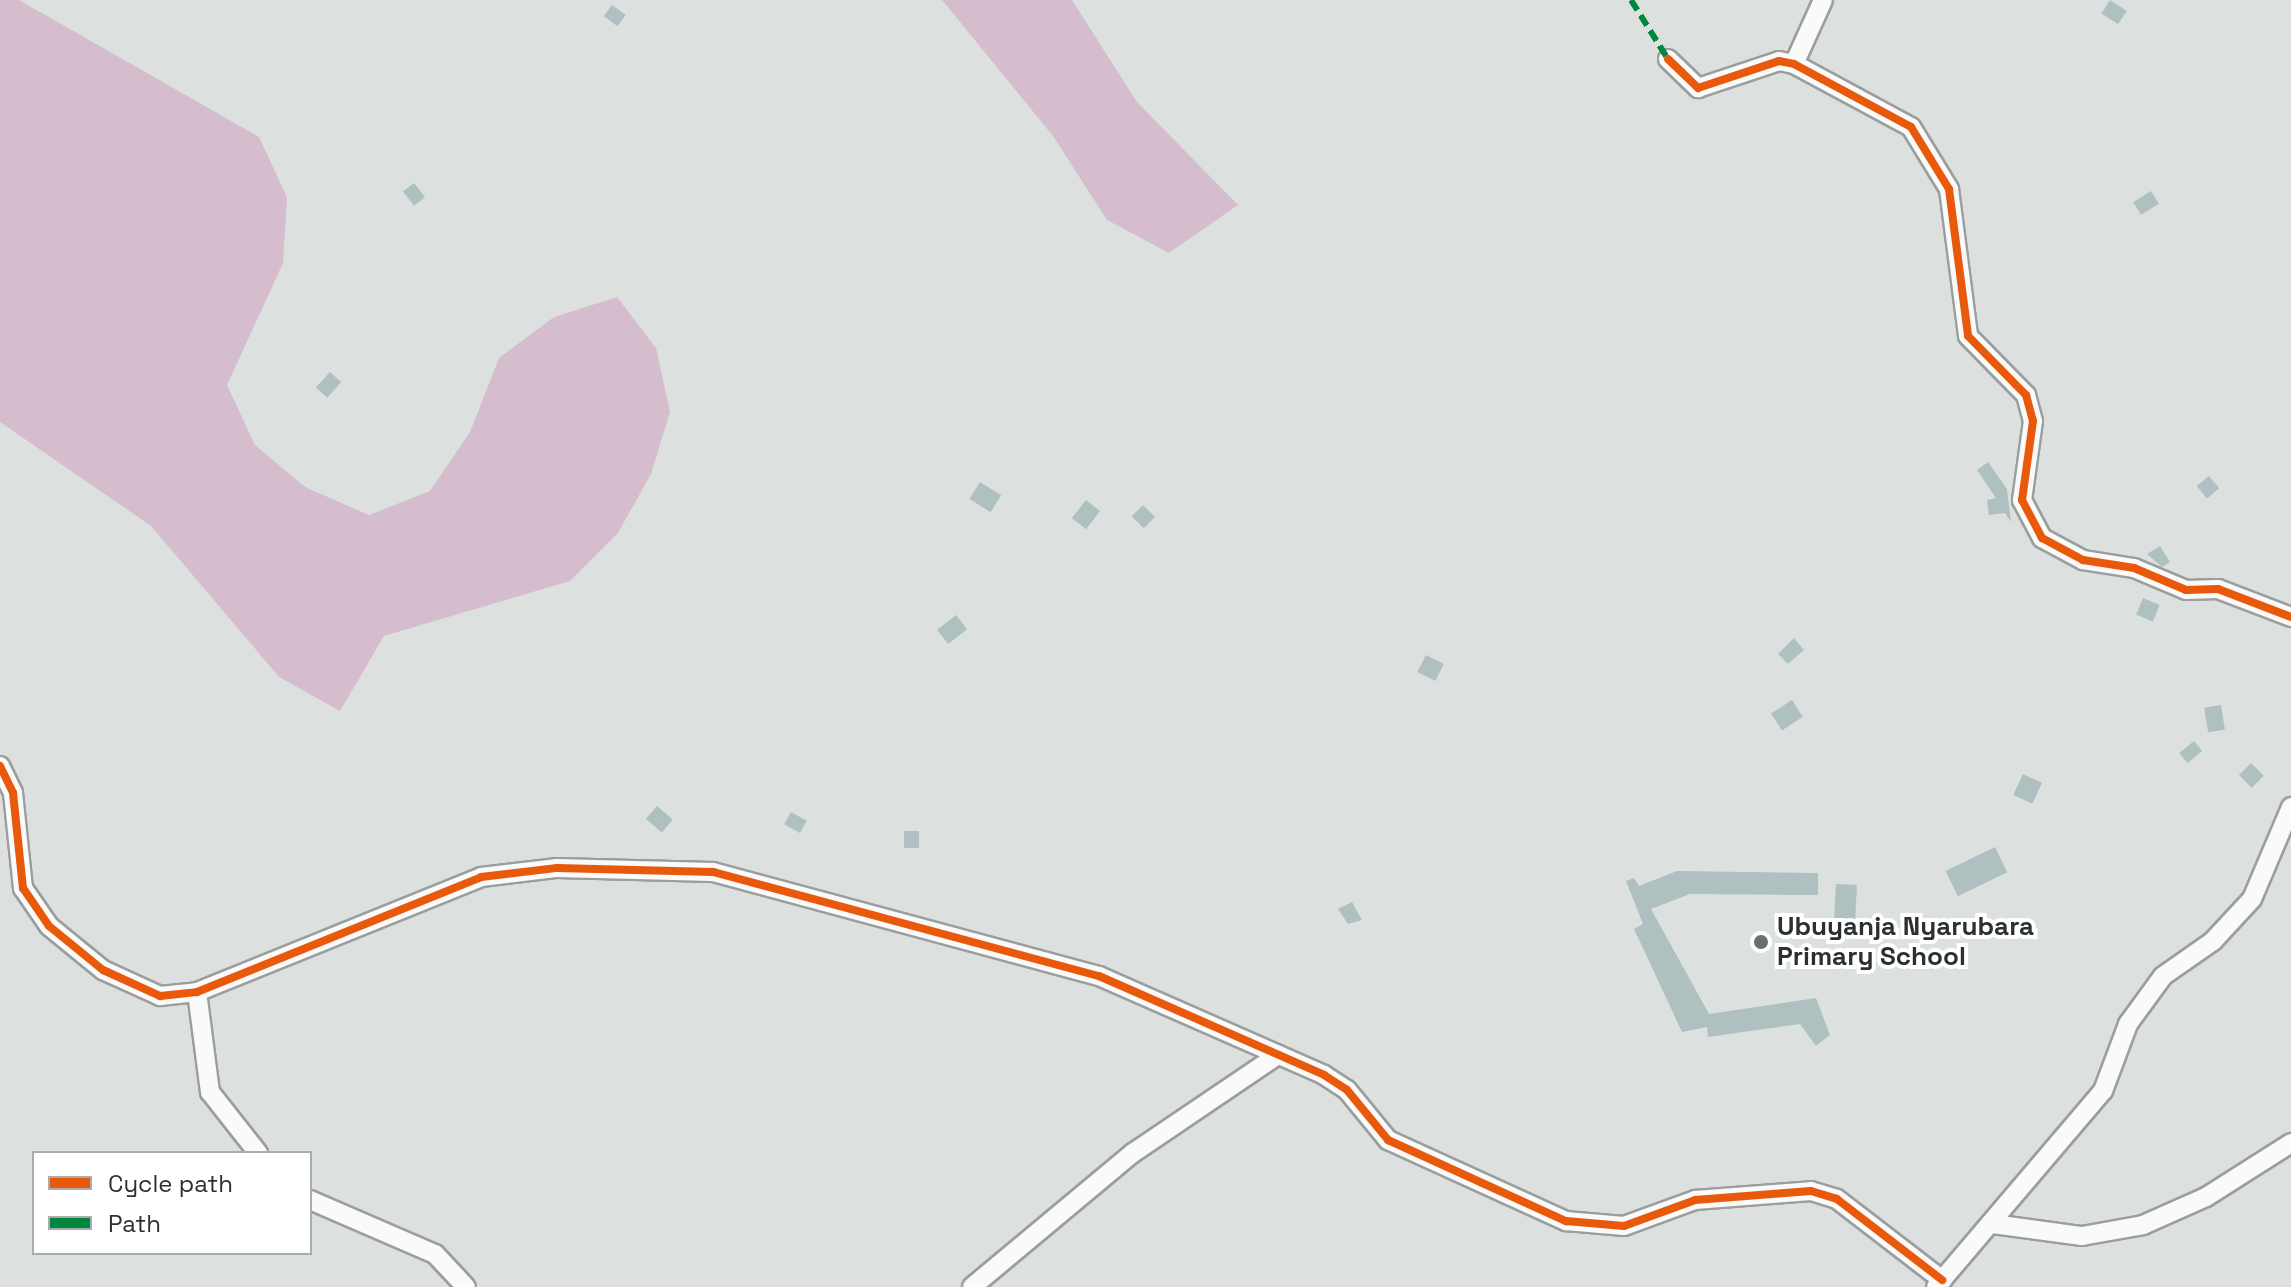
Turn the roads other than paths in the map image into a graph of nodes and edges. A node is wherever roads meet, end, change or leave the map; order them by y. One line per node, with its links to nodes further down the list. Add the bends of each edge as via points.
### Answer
1 (1823, 0): 3 (street)
2 (1668, 59): 3 (street, via 1698,88 1721,87 1779,61)
3 (1794, 64): 4 (street, via 1911,127 1949,189 1968,336 2026,395 2033,421 2022,500 2042,538 2083,560 2134,568 2186,590 2218,589)
4 (2291, 617)
5 (0, 766): 7 (street, via 13,793 23,888 49,926 103,970 160,996)
6 (2291, 807): 12 (street, via 2252,899 2213,941 2163,976 2128,1024 2103,1091)
7 (197, 992): 8 (street, via 481,877 557,868 713,872 1099,976); 10 (street, via 210,1092)
8 (1278, 1055): 13 (street, via 1347,1090 1388,1140 1566,1221 1624,1226 1695,1200 1811,1191 1837,1199); 15 (street, via 1133,1153)
9 (2291, 1143): 12 (street, via 2206,1197 2143,1225 2082,1236)
10 (256, 1151)
11 (312, 1201): 14 (street, via 435,1254)
12 (1993, 1224): 13 (street)
13 (1939, 1283)
14 (466, 1287)
15 (972, 1287)

